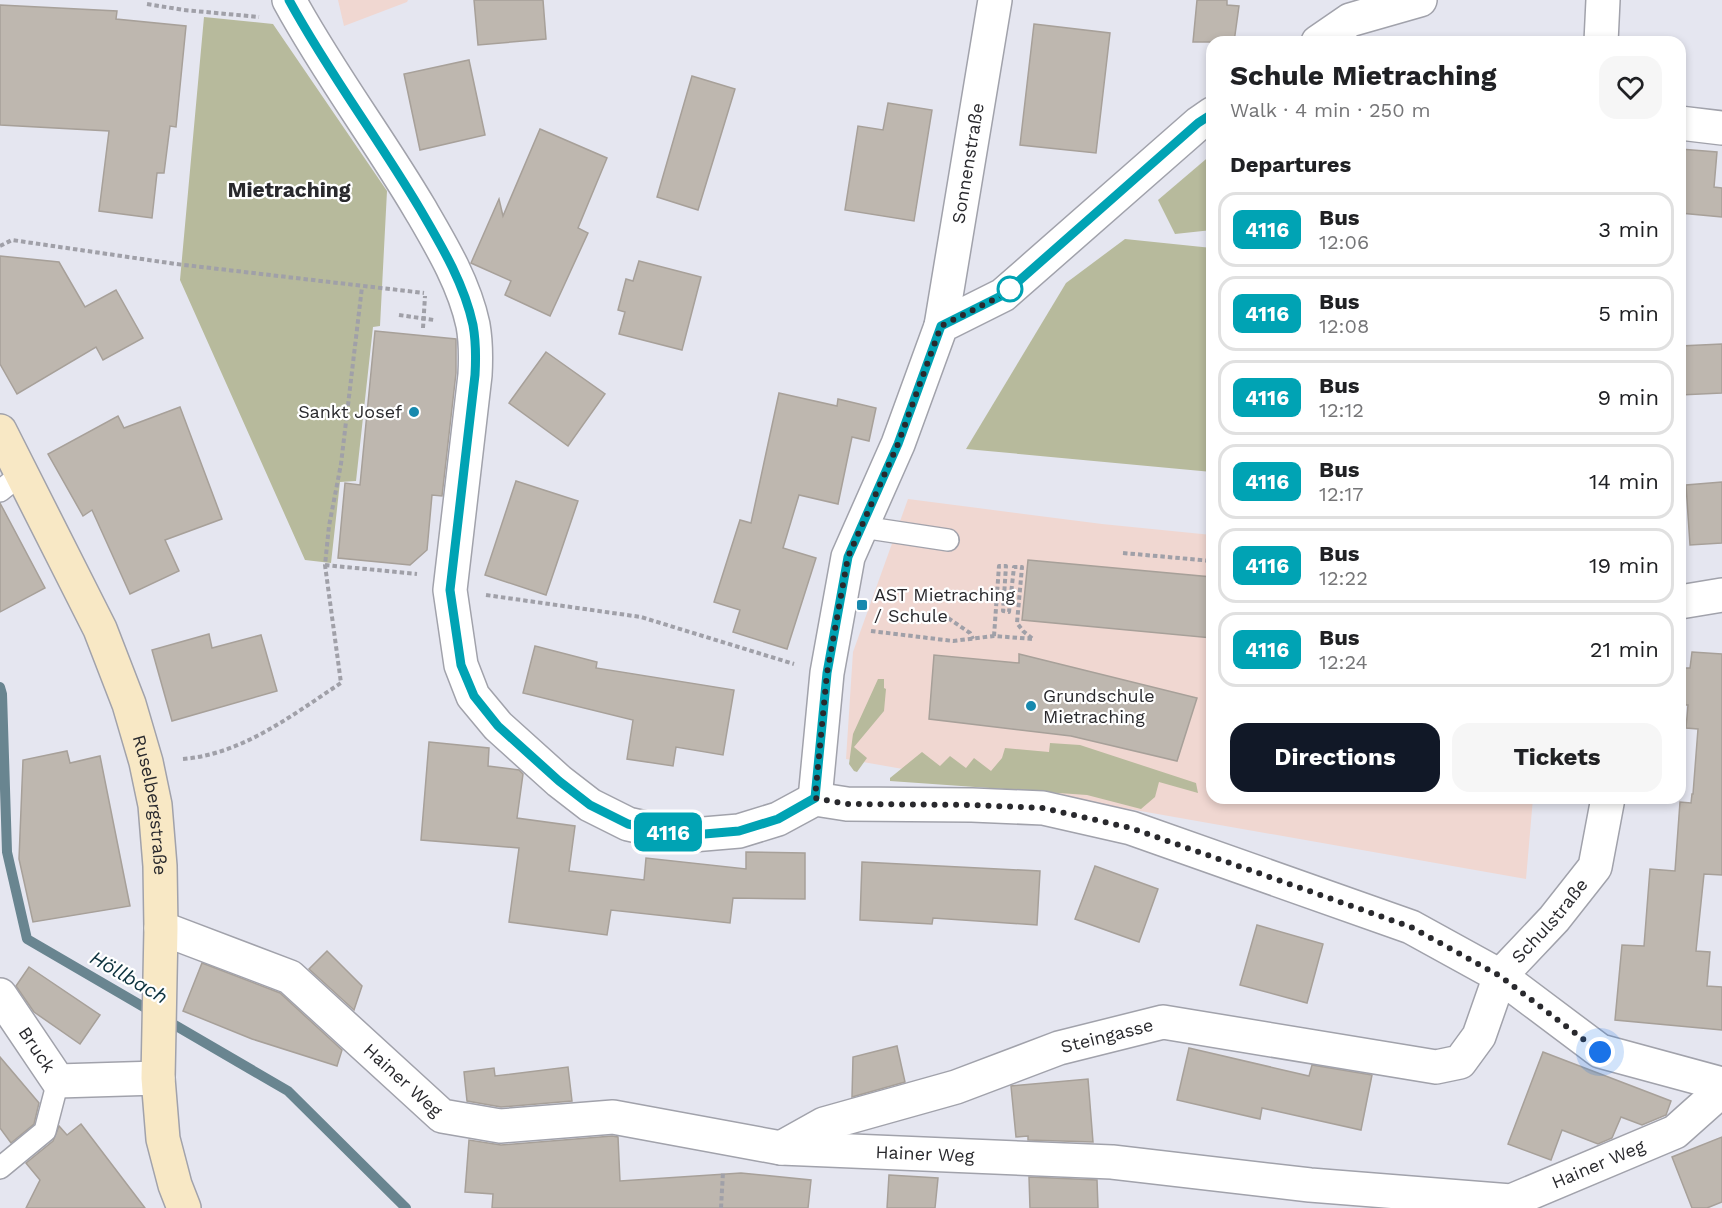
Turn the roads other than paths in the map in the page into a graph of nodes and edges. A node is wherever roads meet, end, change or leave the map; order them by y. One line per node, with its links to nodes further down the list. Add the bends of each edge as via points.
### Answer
1 (995, 0): 11 (street, Sonnenstraße)
2 (1420, 0): 5 (street)
3 (1603, 0): 7 (street)
4 (276, 8): 18 (street, via 309,38 395,166 435,234 457,279 472,323 477,350 475,375 450,590 461,665 474,696 498,726 559,781 590,805 628,824 693,835 739,831 778,819)
5 (1351, 10): 6 (street)
6 (1324, 36)
7 (1601, 36)
8 (1206, 118): 11 (street, via 1003,295)
9 (1686, 124): 10 (street)
10 (1722, 128)
11 (941, 326): 14 (street, Sonnenstraße, via 898,444)
12 (0, 431): 13 (main road, Ruselbergstraße)
13 (10, 483): 20 (main road, Ruselbergstraße, via 100,629 129,704 155,805)
14 (862, 527): 15 (lane); 18 (street, Sonnenstraße, via 848,557 827,673)
15 (948, 540)
16 (1722, 595): 17 (street)
17 (1686, 601)
18 (815, 798): 21 (street, Schulstraße, via 847,804 1043,808 1131,828 1411,927)
19 (1607, 804): 21 (street, Schulstraße, via 1595,867 1554,919)
20 (161, 928): 23 (main road, Ruselbergstraße); 27 (street, Hainer Weg, via 290,976 442,1116 500,1126 613,1117)
21 (1500, 976): 25 (street, via 1600,1052); 27 (street, Steingasse, via 1479,1036 1460,1062 1436,1067 1163,1022 1059,1048 956,1087 824,1124)
22 (0, 995): 24 (street, Bruck)
23 (158, 1078): 24 (street, Bruck); 29 (main road, Ruselbergstraße, via 163,1139)
24 (58, 1081): 28 (lane, via 45,1131)
25 (1722, 1084)
26 (1722, 1090): 27 (street, Hainer Weg, via 1675,1132 1511,1202 1310,1185 1112,1162)
27 (781, 1148)
28 (0, 1168)
29 (184, 1208)

